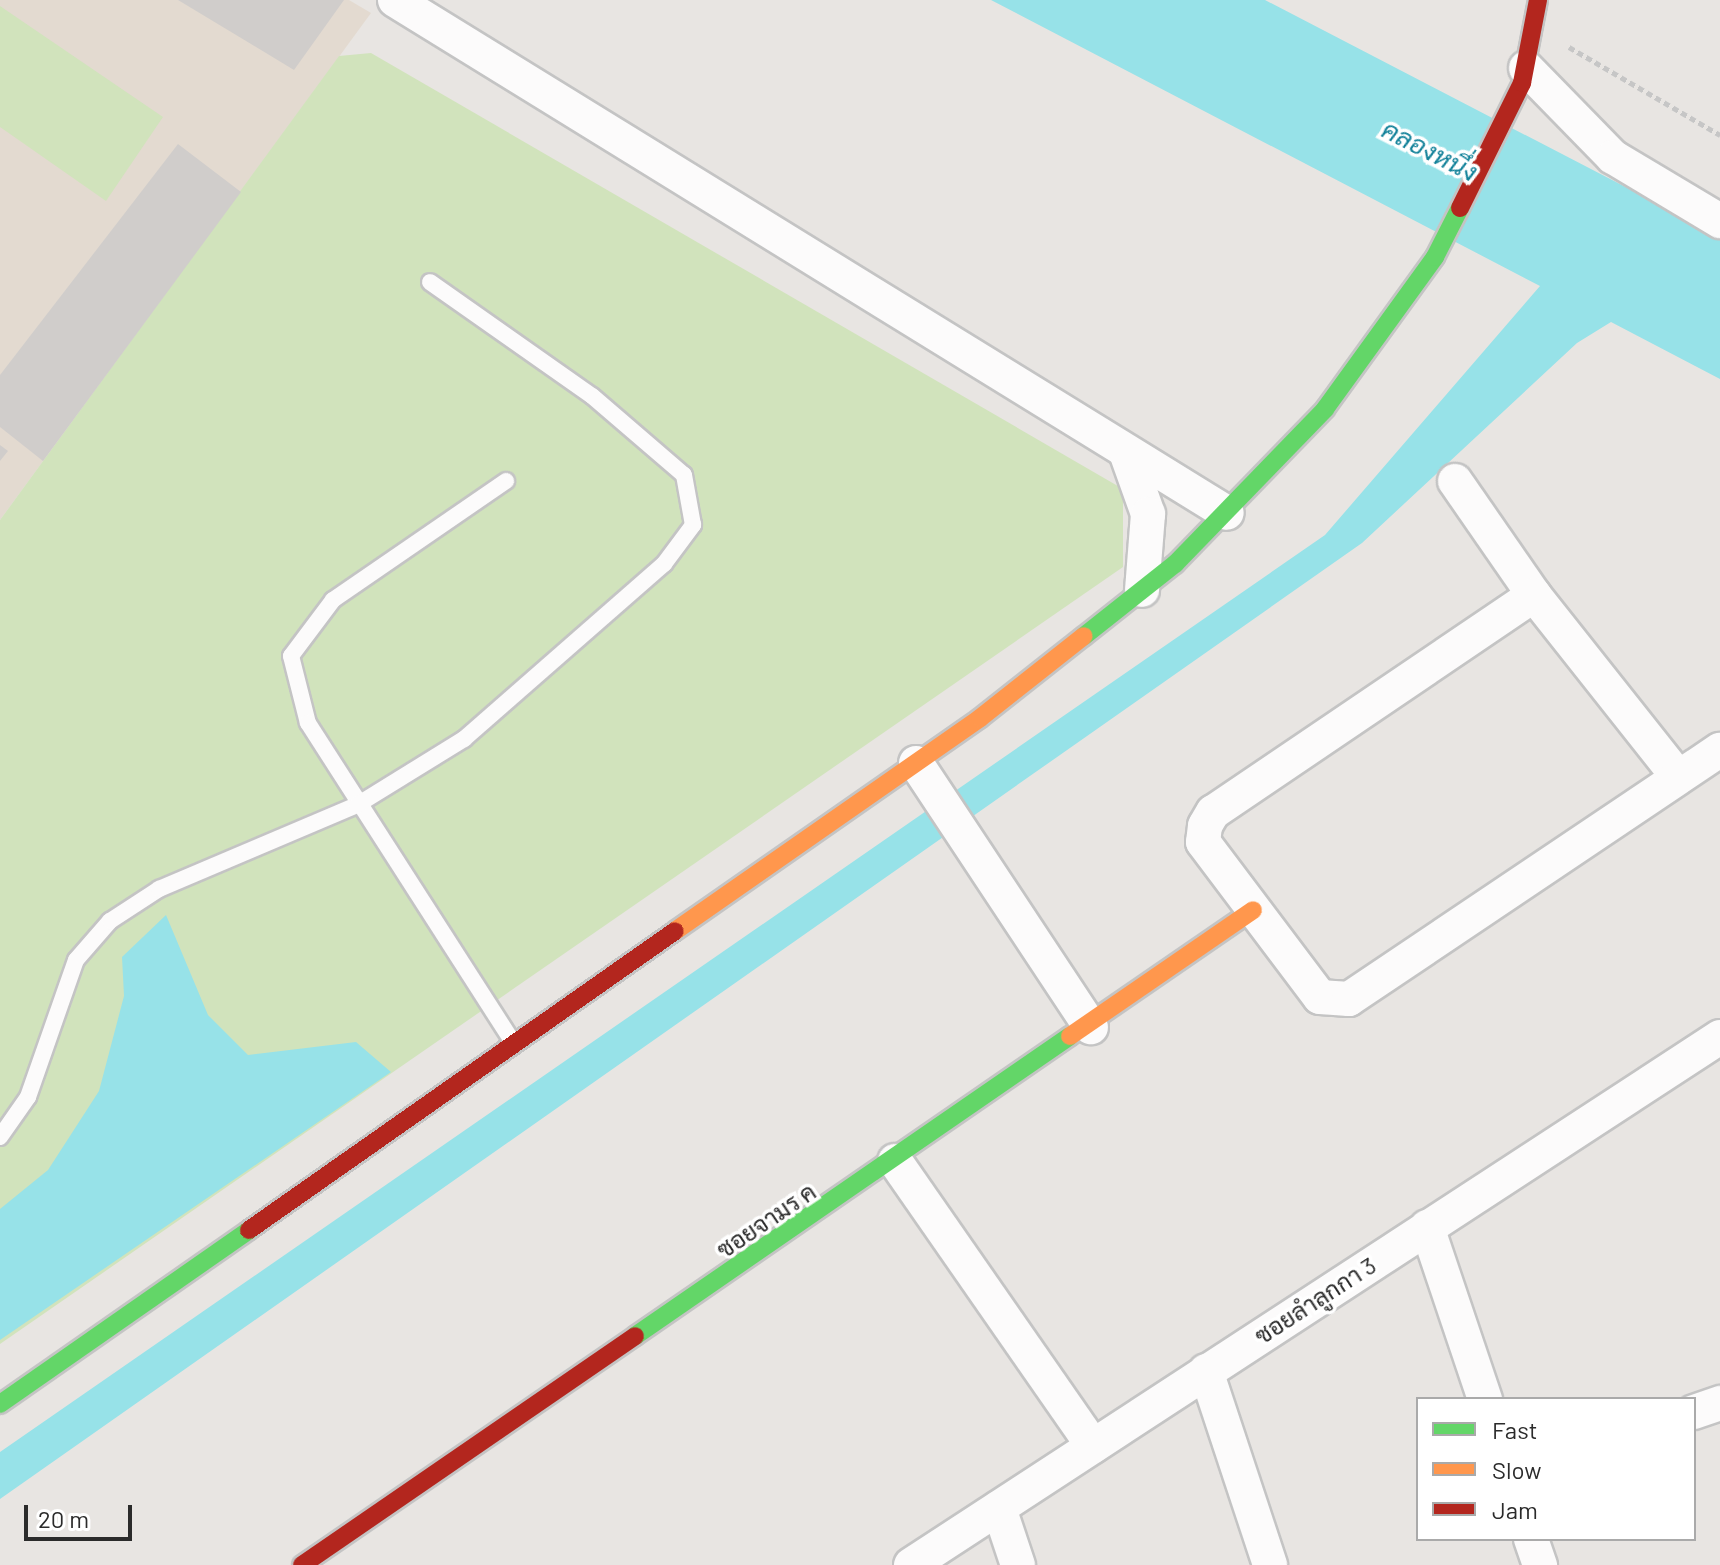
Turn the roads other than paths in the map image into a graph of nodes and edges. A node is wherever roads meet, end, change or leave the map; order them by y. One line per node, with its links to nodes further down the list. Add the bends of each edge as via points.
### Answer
1 (395, 0): 6 (street)
2 (1538, 0): 3 (street, via 1537,28)
3 (1524, 76): 4 (street, via 1613,157); 9 (street, via 1435,257 1325,409)
4 (1720, 221)
5 (430, 282): 15 (lane, via 592,396 684,475 693,525 664,564 554,665 464,739)
6 (1127, 455): 9 (street); 10 (street, via 1148,514)
7 (506, 481): 15 (lane, via 333,600 291,656 308,723)
8 (1455, 481): 11 (street)
9 (1227, 513): 10 (street)
10 (1142, 590): 13 (street)
11 (1534, 595): 14 (street); 16 (street, via 1213,812 1203,842)
12 (1720, 750): 14 (street)
13 (916, 763): 17 (street); 19 (street)
14 (1678, 777): 16 (street, via 1349,999 1320,997)
15 (357, 805): 19 (lane); 20 (lane, via 159,889 110,921 76,960 28,1097)
16 (1253, 910): 17 (street, ซอยจามร ค)
17 (1091, 1027): 21 (street, ซอยจามร ค)
18 (1720, 1037): 22 (street, ซอยลำลูกกา 3)
19 (513, 1042): 26 (street)
20 (0, 1137)
21 (895, 1161): 28 (street); 31 (street, ซอยจามร ค)
22 (1427, 1227): 23 (street, ซอยลำลูกกา 3); 24 (street)
23 (1206, 1371): 28 (street, ซอยลำลูกกา 3); 34 (street)
24 (1484, 1397)
25 (1720, 1403): 27 (street)
26 (0, 1404)
27 (1696, 1411)
28 (1093, 1446): 29 (street, ซอยลำลูกกา 3)
29 (999, 1508): 32 (street, ซอยลำลูกกา 3); 33 (street)
30 (1532, 1541): 35 (street)
31 (302, 1565)
32 (911, 1565)
33 (1018, 1565)
34 (1270, 1565)
35 (1540, 1565)

